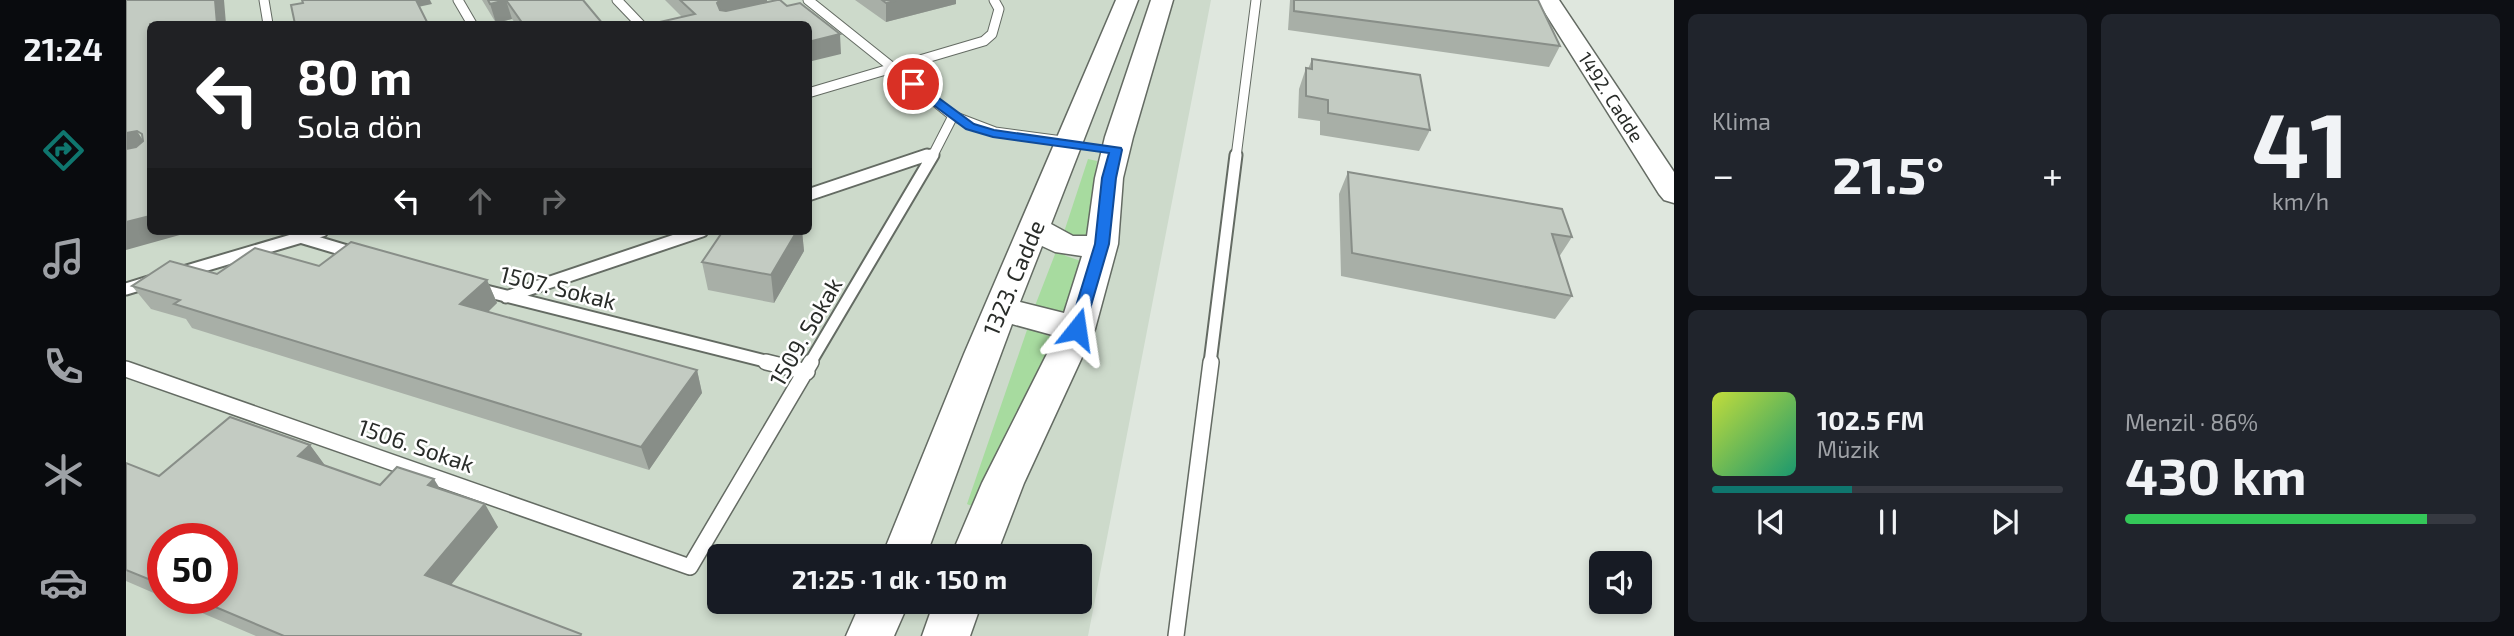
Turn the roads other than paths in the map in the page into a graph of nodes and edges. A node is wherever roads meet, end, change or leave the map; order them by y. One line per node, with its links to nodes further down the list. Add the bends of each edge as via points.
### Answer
1 (264, 0): 10 (lane)
2 (458, 0): 11 (lane)
3 (617, 0): 12 (lane)
4 (994, 0): 13 (lane, via 999,9 992,34 984,41)
5 (1127, 0): 16 (main road, 1323. Cadde)
6 (1162, 0): 17 (main road)
7 (1256, 0): 41 (lane)
8 (1548, 0): 20 (main road, 1492. Cadde)
9 (808, 4): 13 (lane)
10 (268, 21)
11 (470, 21)
12 (637, 21)
13 (893, 69): 14 (lane); 15 (lane)
14 (812, 92)
15 (953, 116): 16 (lane, via 993,133); 18 (lane, 1509. Sokak)
16 (1070, 142): 17 (main road); 21 (main road, 1323. Cadde)
17 (1116, 150): 25 (main road)
18 (934, 153): 19 (lane); 33 (lane, 1509. Sokak)
19 (812, 194)
20 (1674, 194)
21 (1035, 227): 25 (main road, via 1057,243 1079,248); 30 (main road, 1323. Cadde)
22 (307, 235): 24 (lane)
23 (690, 235): 29 (lane)
24 (300, 237): 26 (lane); 28 (lane)
25 (1102, 244): 31 (main road)
26 (364, 256)
27 (467, 286): 29 (lane, 1507. Sokak)
28 (126, 289)
29 (506, 297): 33 (lane, 1507. Sokak)
30 (1000, 309): 31 (main road); 34 (main road, 1323. Cadde)
31 (1077, 329): 35 (main road)
32 (126, 369): 36 (lane, 1506. Sokak)
33 (807, 372): 36 (lane, 1509. Sokak)
34 (909, 544)
35 (979, 544)
36 (690, 567)
37 (880, 614): 39 (main road)
38 (954, 614): 40 (main road)
39 (870, 636)
40 (946, 636)
41 (1176, 636)

